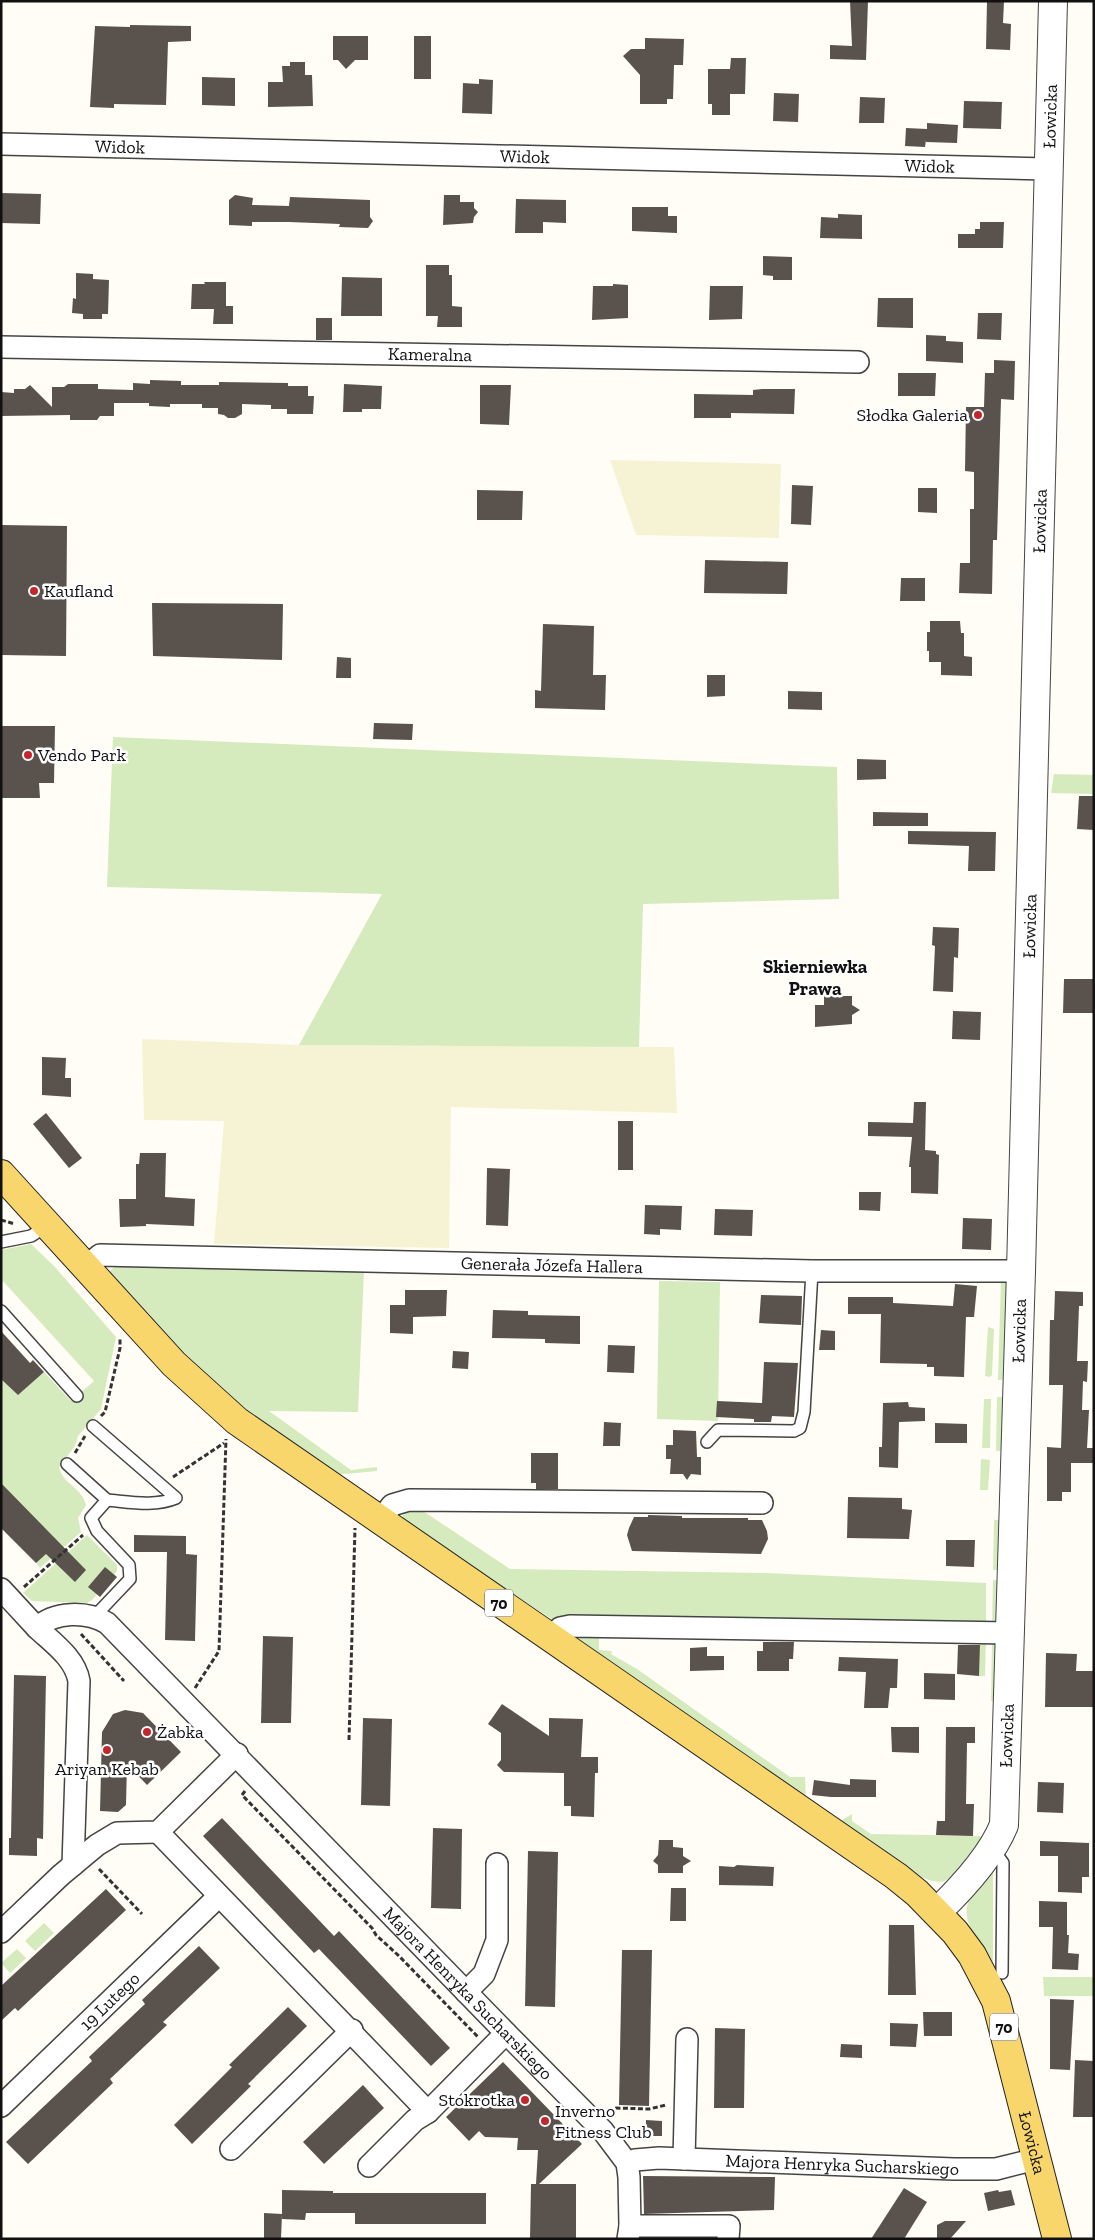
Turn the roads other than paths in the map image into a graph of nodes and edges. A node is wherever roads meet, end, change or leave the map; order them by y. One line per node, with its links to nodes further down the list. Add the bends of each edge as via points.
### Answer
1 (1053, 1): 3 (street, Łowicka)
2 (1, 144): 3 (street, Widok)
3 (1047, 169): 12 (street, Łowicka)
4 (1, 347): 5 (street, Kameralna)
5 (858, 362)
6 (1, 1174): 8 (main road, 70)
7 (7, 1212): 8 (main road, 70)
8 (48, 1226): 9 (lane, via 32,1236); 10 (main road, 70)
9 (1, 1242)
10 (87, 1266): 11 (street, Generała Józefa Hallera, via 100,1255); 20 (main road, 70, via 174,1364 237,1421)
11 (812, 1271): 12 (street, Generała Józefa Hallera); 16 (lane, via 804,1412 800,1428 794,1431 718,1430)
12 (1021, 1271): 24 (street, Łowicka)
13 (1, 1311): 14 (lane)
14 (77, 1396)
15 (93, 1426): 18 (lane, via 176,1498 153,1504)
16 (708, 1442)
17 (67, 1464): 18 (lane)
18 (107, 1500): 22 (lane, via 91,1518 97,1531 128,1565 130,1579)
19 (762, 1503): 20 (street, via 409,1500)
20 (372, 1516): 25 (main road, 70)
21 (10, 1591): 23 (street)
22 (87, 1624): 23 (street, Majora Henryka Sucharskiego, via 65,1616 52,1617); 26 (street, Majora Henryka Sucharskiego, via 107,1622)
23 (38, 1628): 30 (street, via 78,1671)
24 (1010, 1633): 25 (street, via 570,1626 560,1628); 28 (street, Łowicka, via 1004,1825)
25 (552, 1639): 32 (main road, 70, via 896,1876)
26 (237, 1754): 27 (street); 35 (street, Majora Henryka Sucharskiego)
27 (158, 1832): 30 (street, via 118,1833); 31 (street)
28 (992, 1848): 32 (street, Łowicka); 34 (lane, via 1003,1863)
29 (497, 1864): 35 (street, via 497,1940 484,1974)
30 (73, 1865): 33 (street)
31 (219, 1896): 36 (street); 39 (street, 19 Lutego)
32 (937, 1912): 42 (main road, Łowicka / 70, via 972,1955 996,2001)
33 (1, 1932)
34 (1002, 1974)
35 (466, 1992): 37 (street, Majora Henryka Sucharskiego)
36 (352, 2030): 40 (street); 41 (street)
37 (506, 2033): 40 (street); 44 (street, Majora Henryka Sucharskiego, via 604,2131)
38 (686, 2039): 43 (street)
39 (1, 2106)
40 (428, 2112): 45 (street, via 415,2120)
41 (231, 2149)
42 (1036, 2158): 43 (street, Majora Henryka Sucharskiego, via 996,2169 889,2168 826,2174); 48 (main road, Łowicka / 70)
43 (684, 2159): 44 (street, Majora Henryka Sucharskiego, via 647,2158)
44 (627, 2163): 46 (street)
45 (368, 2166)
46 (629, 2232): 47 (street, via 729,2226)
47 (728, 2239)
48 (1057, 2239)

